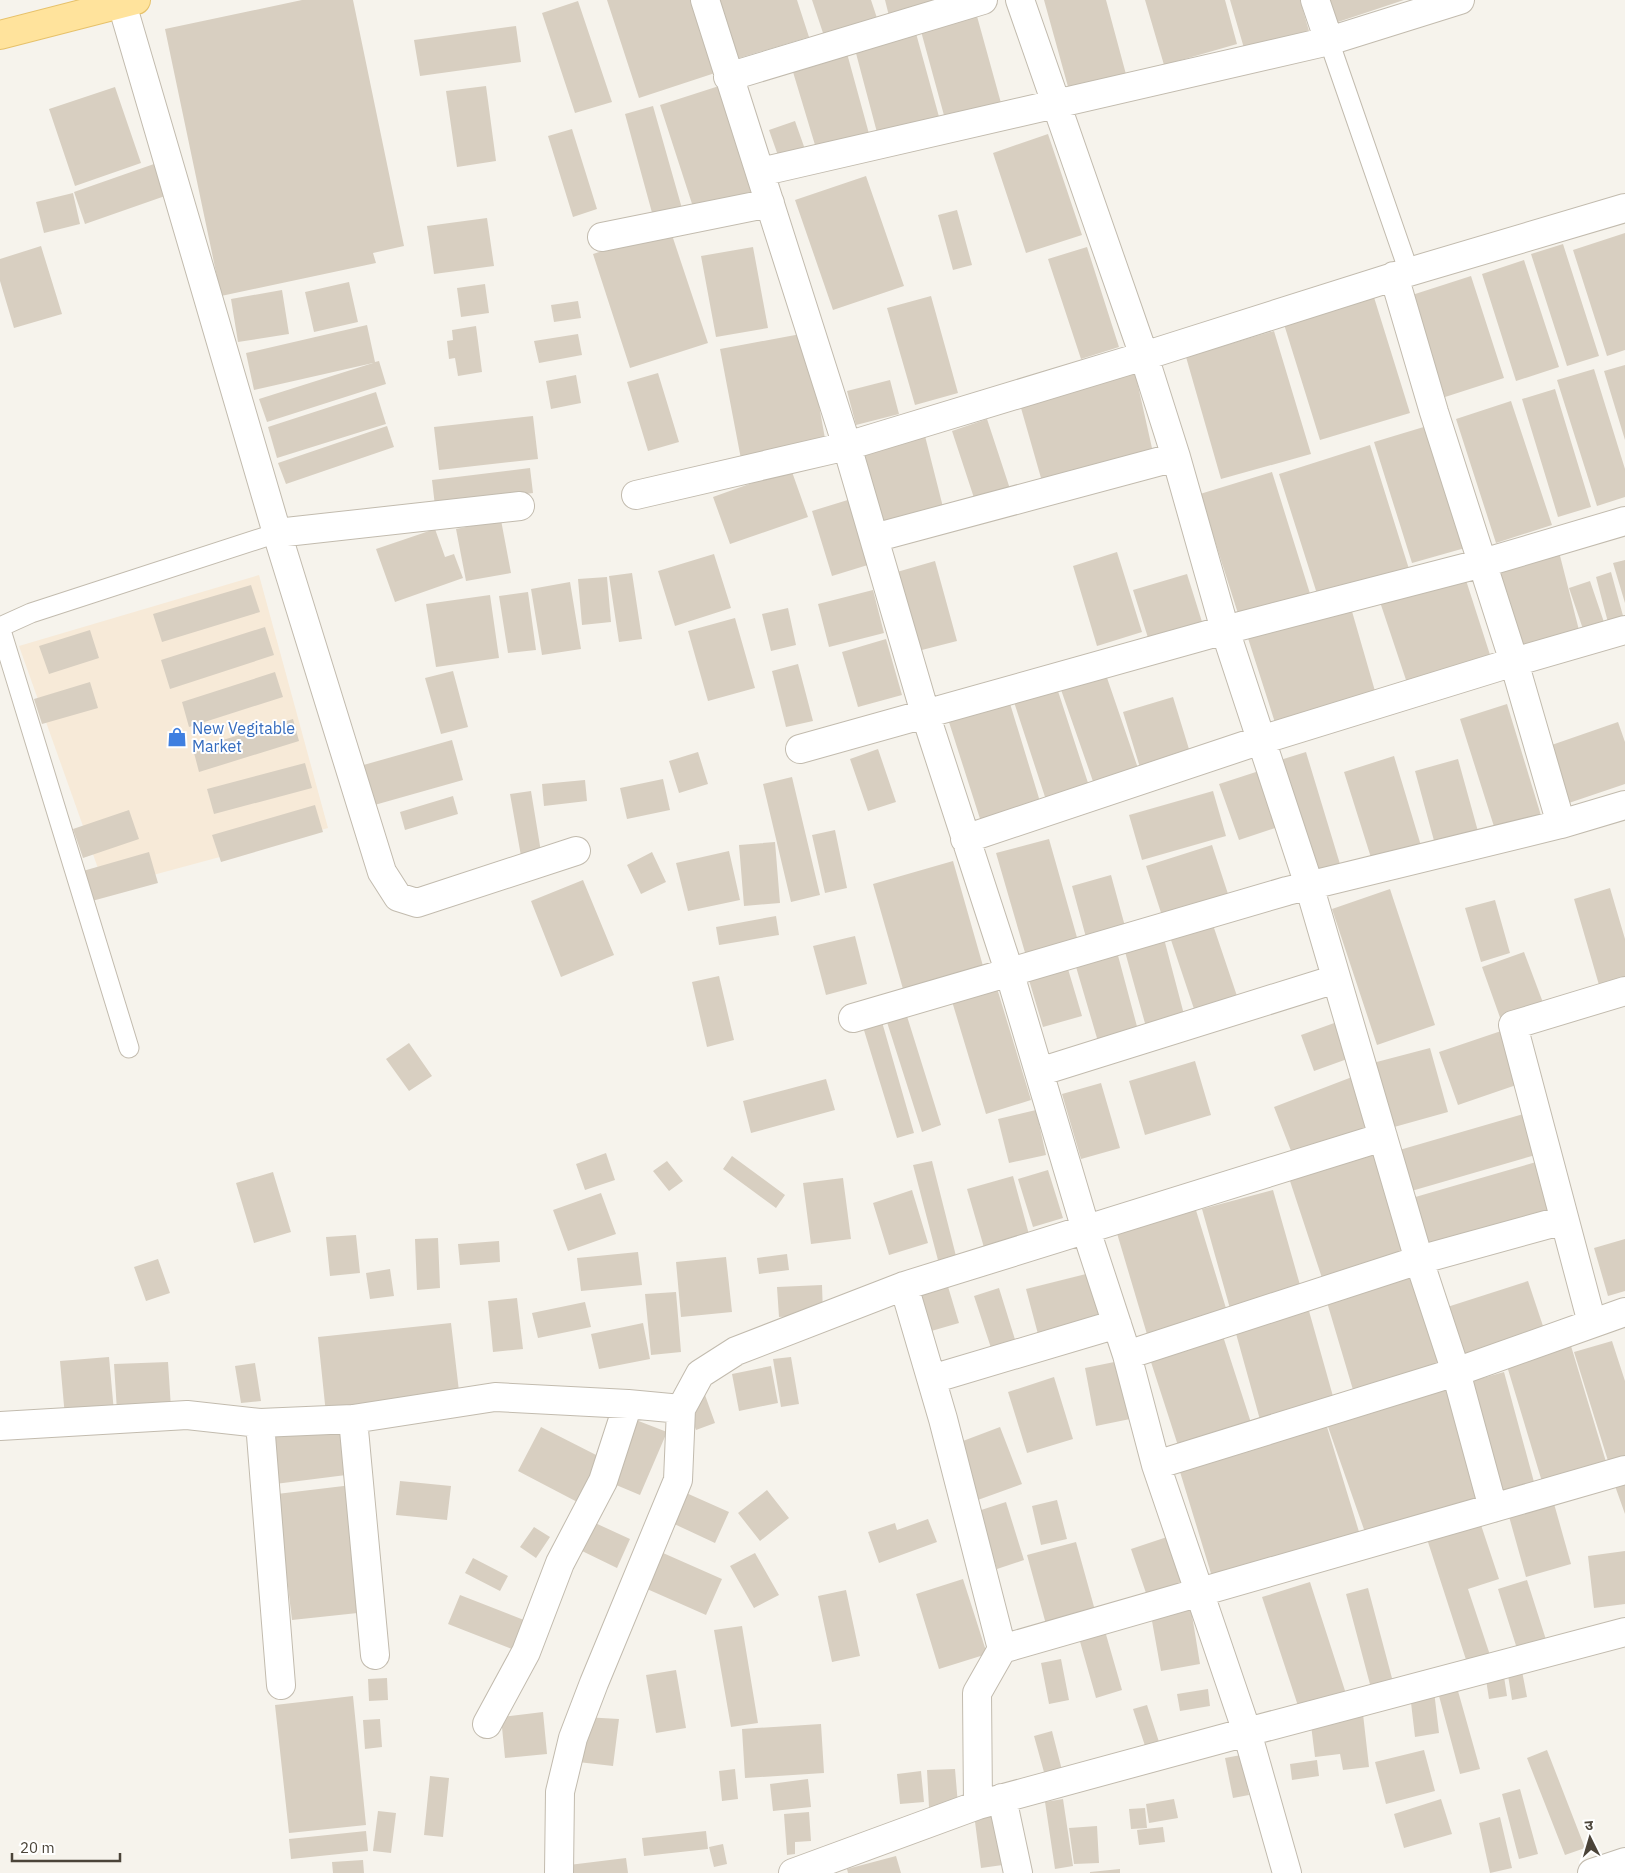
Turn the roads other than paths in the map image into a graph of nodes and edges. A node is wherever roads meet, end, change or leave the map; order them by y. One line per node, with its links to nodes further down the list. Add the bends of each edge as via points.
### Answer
1 (705, 0): 9 (street)
2 (983, 0): 9 (street)
3 (1020, 0): 10 (street)
4 (1315, 0): 8 (street)
5 (1460, 0): 8 (street)
6 (129, 2): 7 (main road); 22 (street)
7 (0, 35)
8 (1329, 41): 10 (street); 15 (lane)
9 (728, 76): 11 (street)
10 (1056, 103): 11 (street); 16 (street)
11 (760, 172): 12 (street)
12 (770, 203): 14 (street); 17 (street)
13 (1625, 208): 15 (street)
14 (602, 237)
15 (1401, 274): 16 (street); 24 (street, via 1434,412)
16 (1144, 356): 17 (street); 18 (street)
17 (847, 446): 19 (street); 23 (street)
18 (1176, 457): 23 (street); 25 (street)
19 (636, 496)
20 (520, 506): 22 (street)
21 (1625, 522): 24 (street)
22 (277, 533): 34 (street, via 382,872 398,897 417,903); 40 (lane, via 30,613 0,627)
23 (874, 538): 28 (street)
24 (1483, 563): 25 (street); 27 (street)
25 (1225, 630): 28 (street); 29 (street)
26 (1625, 630): 27 (street)
27 (1514, 662): 29 (street); 32 (street)
28 (925, 713): 30 (street); 33 (street)
29 (1261, 740): 33 (street); 35 (street)
30 (800, 749)
31 (1625, 805): 32 (street)
32 (1561, 824): 35 (street)
33 (965, 839): 36 (street)
34 (576, 851)
35 (1309, 885): 36 (street); 37 (street)
36 (1009, 971): 39 (street); 41 (street)
37 (1336, 979): 41 (street); 42 (street)
38 (1625, 991): 43 (street, via 1512,1024)
39 (853, 1018)
40 (129, 1048)
41 (1039, 1072): 44 (street)
42 (1383, 1137): 44 (street); 45 (street)
43 (1564, 1220): 45 (street); 48 (street)
44 (1086, 1230): 46 (street); 49 (street)
45 (1419, 1260): 50 (street); 51 (street)
46 (904, 1286): 52 (street); 54 (street, via 736,1351 700,1374)
47 (1624, 1314): 48 (street)
48 (1592, 1323): 51 (street)
49 (1117, 1324): 50 (street); 52 (street)
50 (1127, 1355): 58 (street)
51 (1456, 1372): 58 (street); 60 (street)
52 (932, 1380): 63 (street)
53 (628, 1404): 54 (street); 55 (street, via 495,1397); 66 (street, via 603,1481 560,1563 526,1652)
54 (681, 1409): 70 (street, via 678,1480 574,1738 560,1792)
55 (353, 1419): 56 (street); 64 (street)
56 (260, 1423): 57 (street, via 187,1415); 65 (street)
57 (0, 1426)
58 (1156, 1465): 61 (street)
59 (1625, 1470): 60 (street)
60 (1493, 1508): 61 (street)
61 (1200, 1592): 63 (street); 67 (street)
62 (1625, 1632): 67 (street)
63 (1002, 1649): 68 (street, via 977,1693)
64 (375, 1655)
65 (281, 1685)
66 (487, 1724)
67 (1247, 1732): 68 (street); 73 (street)
68 (990, 1802): 71 (street); 72 (street)
69 (1625, 1862): 74 (street)
70 (559, 1873)
71 (793, 1873)
72 (1018, 1873)
73 (1287, 1873)
74 (1592, 1873)

